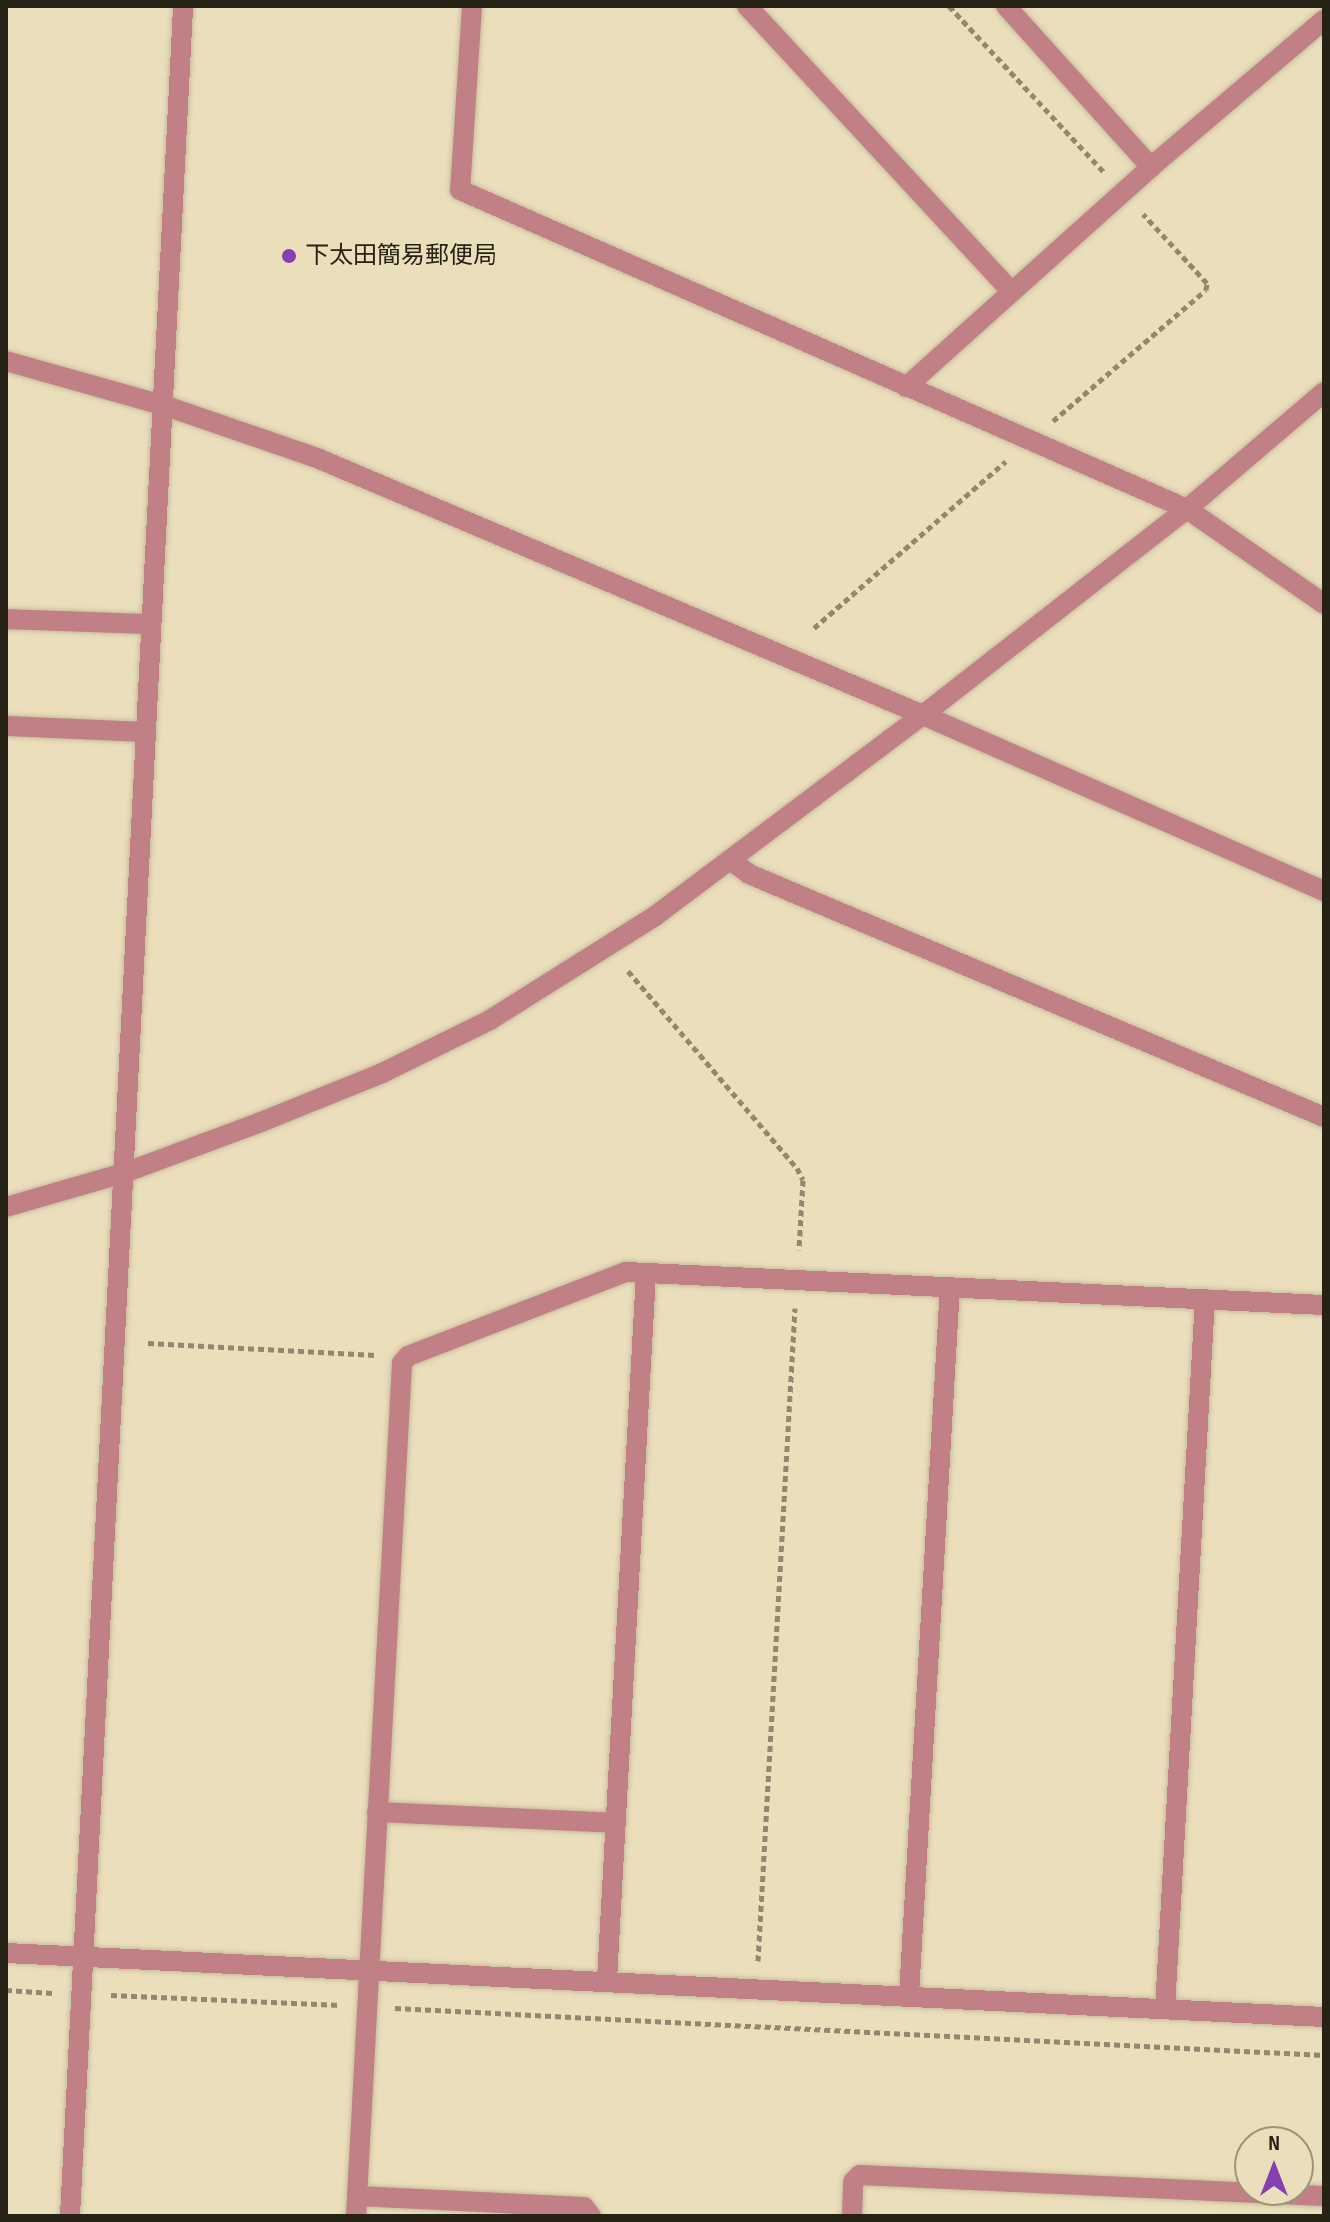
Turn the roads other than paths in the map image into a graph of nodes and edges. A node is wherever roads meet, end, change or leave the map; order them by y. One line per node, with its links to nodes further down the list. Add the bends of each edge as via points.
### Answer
1 (183, 6): 11 (street)
2 (472, 6): 9 (street, via 460,190)
3 (747, 6): 7 (street)
4 (1006, 6): 6 (street)
5 (1324, 20): 6 (street)
6 (1151, 167): 7 (street)
7 (1011, 291): 9 (street)
8 (6, 361): 11 (street)
9 (906, 387): 12 (street)
10 (1324, 392): 12 (street)
11 (163, 405): 15 (street); 16 (street, via 331,464)
12 (1187, 509): 13 (street); 16 (street)
13 (1324, 604)
14 (6, 619): 15 (street)
15 (151, 624): 18 (street)
16 (923, 715): 19 (street); 20 (street)
17 (6, 726): 18 (street)
18 (146, 732): 22 (street)
19 (730, 860): 21 (street, via 764,880); 22 (street, via 578,968 490,1020 382,1073)
20 (1324, 891)
21 (1324, 1117)
22 (124, 1173): 23 (street); 31 (street)
23 (6, 1207)
24 (646, 1273): 25 (street); 28 (street, via 626,1272 405,1360); 29 (street)
25 (950, 1287): 26 (street); 34 (street)
26 (1205, 1299): 27 (street); 35 (street)
27 (1324, 1305)
28 (377, 1812): 29 (street); 32 (street)
29 (615, 1823): 33 (street)
30 (6, 1953): 31 (street)
31 (83, 1956): 32 (street); 39 (street)
32 (368, 1969): 33 (street); 38 (street)
33 (607, 1980): 34 (street)
34 (909, 1995): 35 (street)
35 (1165, 2009): 36 (street)
36 (1324, 2017)
37 (1324, 2196): 41 (street, via 860,2175 853,2182)
38 (356, 2206): 40 (street, via 584,2207)
39 (70, 2216)
40 (591, 2216)
41 (852, 2216)

